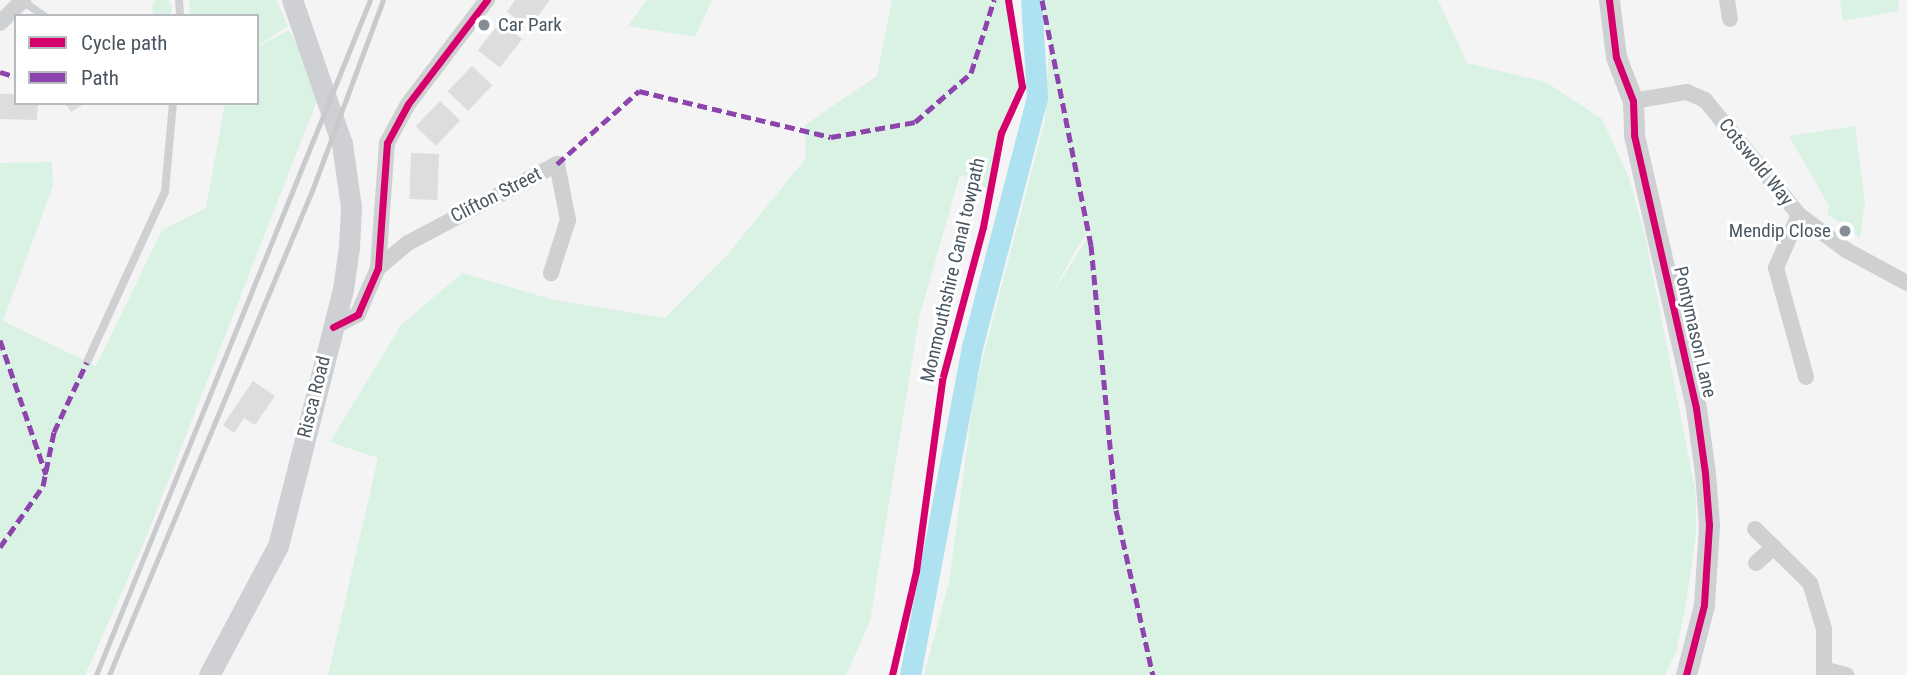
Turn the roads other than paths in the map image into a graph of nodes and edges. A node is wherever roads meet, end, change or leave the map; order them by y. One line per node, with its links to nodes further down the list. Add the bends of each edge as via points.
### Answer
1 (292, 0): 15 (main road, Risca Road, via 349,174 349,247)
2 (487, 0): 12 (street, via 408,104 387,143)
3 (1609, 0): 9 (main road, Pontymason Lane, via 1616,57)
4 (1727, 0): 7 (street)
5 (24, 1): 6 (lane); 8 (street)
6 (41, 14)
7 (1730, 19)
8 (0, 23)
9 (1633, 102): 11 (street, Cotswold Way, via 1687,92 1705,100); 23 (main road, Pontymason Lane, via 1634,135 1696,408 1705,472 1707,581)
10 (173, 105): 16 (lane, via 165,192)
11 (1799, 215): 14 (street, Cotswold Way, via 1846,250); 17 (street, via 1776,268)
12 (378, 268): 13 (street, Clifton Street, via 430,229 557,164 568,220); 15 (street, via 358,314)
13 (551, 273)
14 (1907, 283)
15 (333, 327): 22 (main road, Risca Road, via 278,545)
16 (88, 362)
17 (1806, 377)
18 (1755, 529): 19 (street)
19 (1774, 547): 20 (street); 21 (street, via 1810,583 1824,629)
20 (1756, 563)
21 (1826, 673): 24 (street)
22 (209, 675)
23 (1686, 675)
24 (1846, 675)

